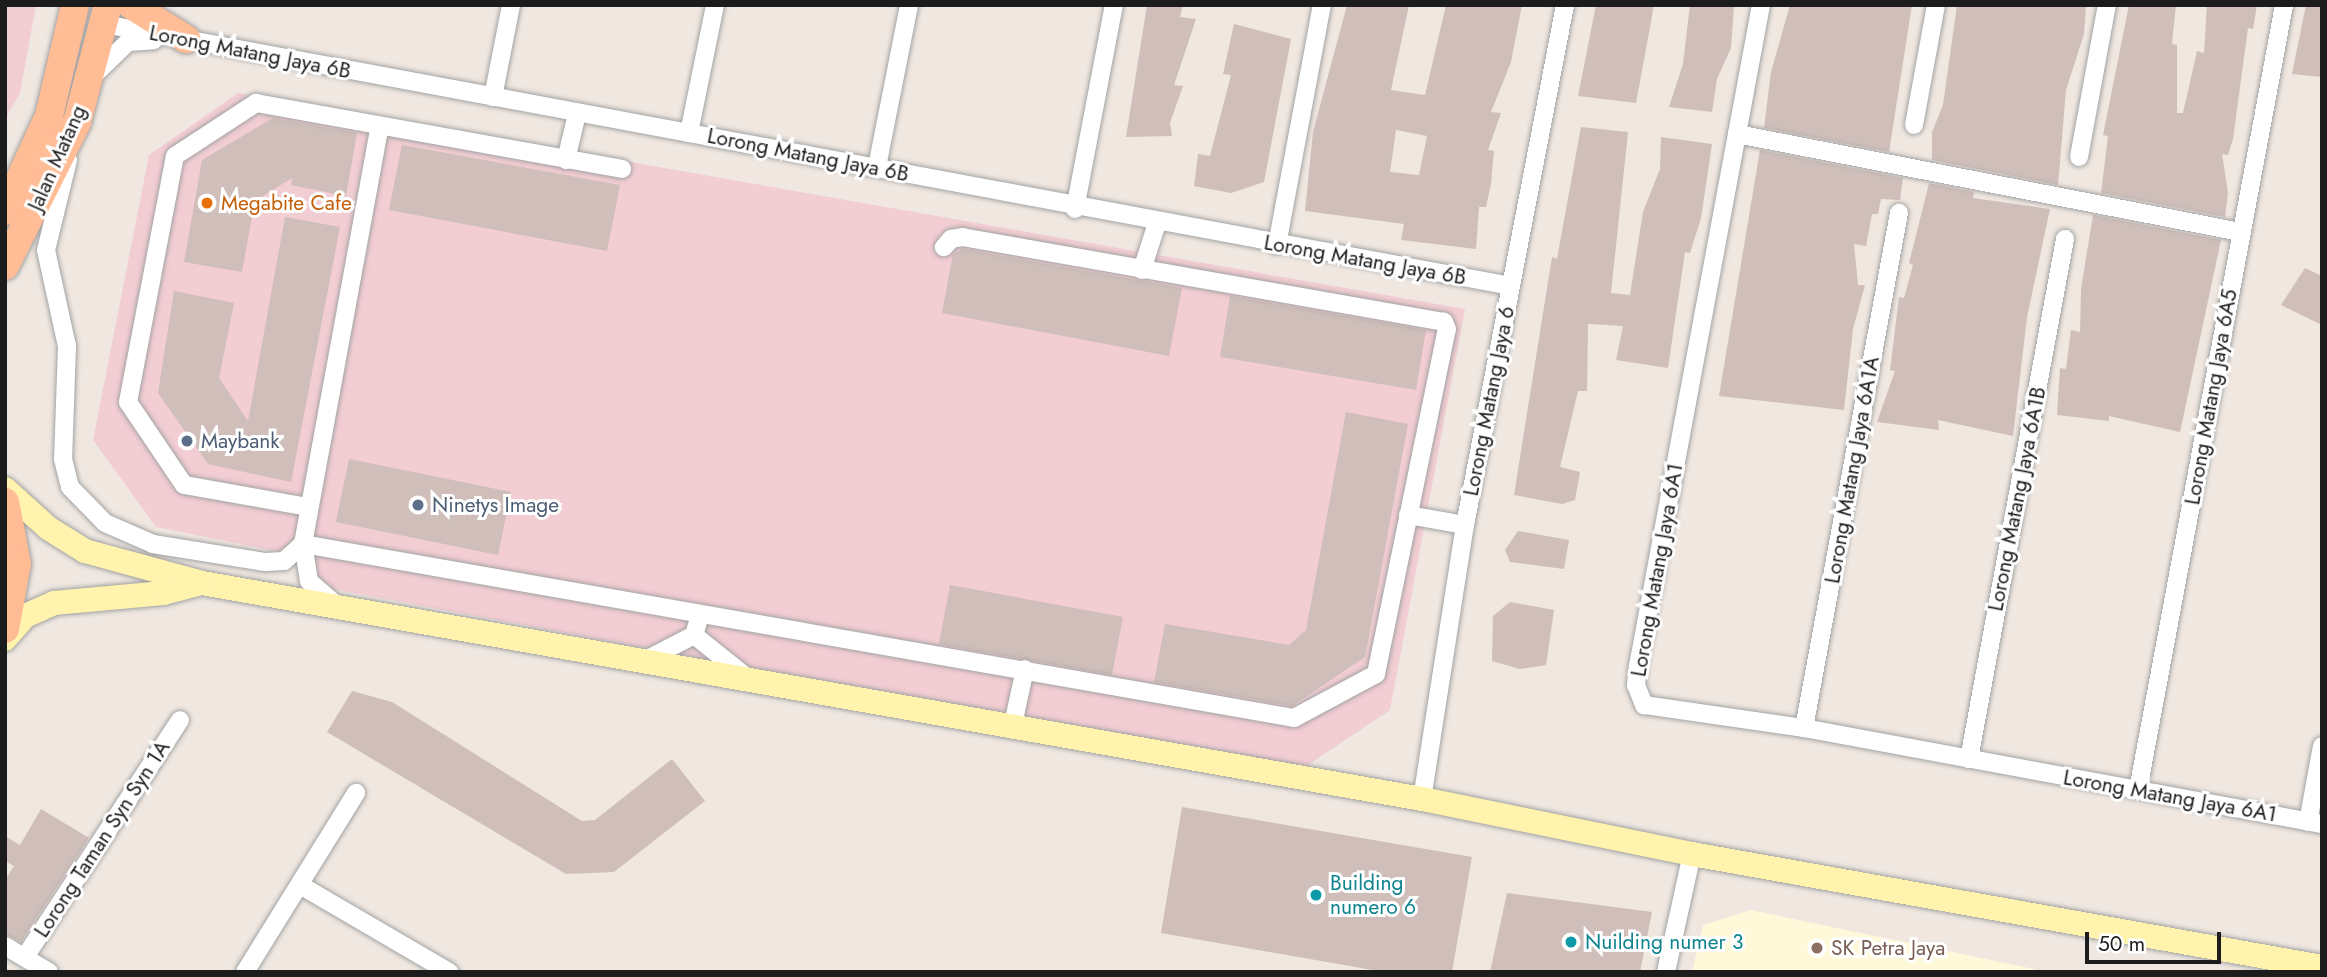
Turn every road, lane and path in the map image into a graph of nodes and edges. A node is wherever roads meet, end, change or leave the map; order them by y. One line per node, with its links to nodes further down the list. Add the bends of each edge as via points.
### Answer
1 (75, 5): 28 (main road, Jalan Matang, via 49,116)
2 (131, 5): 14 (main road)
3 (511, 5): 16 (street)
4 (715, 5): 21 (street)
5 (909, 5): 25 (street)
6 (1114, 5): 27 (street)
7 (1322, 5): 33 (street)
8 (1565, 5): 37 (street, Lorong Matang Jaya 6)
9 (1761, 5): 22 (street, Lorong Matang Jaya 6A1)
10 (1936, 5): 19 (street)
11 (2107, 5): 23 (street)
12 (2284, 5): 31 (street, Lorong Matang Jaya 6A5)
13 (106, 15): 14 (street, Lorong Matang Jaya 6B); 15 (main road, Jalan Matang); 28 (main road, via 86,38 60,122 37,170)
14 (186, 39): 15 (street, via 128,42 109,54); 16 (street, Lorong Matang Jaya 6B)
15 (86, 94): 18 (main road, Jalan Matang)
16 (493, 97): 17 (street, Lorong Matang Jaya 6B)
17 (577, 114): 21 (street, Lorong Matang Jaya 6B); 24 (street)
18 (78, 122): 35 (main road, Jalan Matang); 43 (street, via 46,250 67,346 63,459 70,487 105,523 153,544 265,562 284,561)
19 (1914, 125)
20 (380, 126): 24 (street); 40 (street); 40 (street, via 256,103 175,156 128,402 184,485)
21 (689, 133): 25 (street, Lorong Matang Jaya 6B)
22 (1737, 134): 31 (street); 54 (street, Lorong Matang Jaya 6A1, via 1636,685 1644,705)
23 (2078, 157)
24 (566, 160): 26 (street)
25 (877, 167): 27 (street, Lorong Matang Jaya 6B)
26 (622, 169)
27 (1074, 209): 30 (street, Lorong Matang Jaya 6B)
28 (5, 212)
29 (1899, 213): 54 (street, Lorong Matang Jaya 6A1A)
30 (1157, 223): 33 (street, Lorong Matang Jaya 6B); 36 (street)
31 (2240, 232): 58 (street, Lorong Matang Jaya 6A5)
32 (2065, 239): 57 (street, Lorong Matang Jaya 6A1B)
33 (1277, 244): 37 (street, Lorong Matang Jaya 6B)
34 (944, 247): 36 (street, via 951,239 964,237)
35 (5, 266)
36 (1142, 270): 41 (street, via 1444,322 1447,329)
37 (1511, 286): 42 (street, Lorong Matang Jaya 6)
38 (5, 489): 44 (street, via 48,528 85,551)
39 (5, 502): 47 (main road, via 17,564)
40 (308, 507): 43 (street)
41 (1408, 515): 42 (street); 51 (street, via 1376,674 1294,718)
42 (1465, 525): 60 (street, Lorong Matang Jaya 6)
43 (303, 544): 45 (street, via 309,581); 46 (street)
44 (202, 583): 45 (street); 49 (street, via 164,593 54,603 25,616)
45 (334, 603): 50 (street)
46 (700, 615): 48 (street); 51 (street)
47 (5, 629)
48 (694, 635): 50 (street); 52 (street)
49 (5, 639)
50 (644, 661): 52 (street)
51 (1025, 669): 55 (street)
52 (750, 680): 55 (street)
53 (180, 720): 65 (street, Lorong Taman Syn Syn 1A)
54 (1804, 728): 57 (street, Lorong Matang Jaya 6A1)
55 (1012, 729): 60 (street)
56 (2322, 746): 61 (street)
57 (1969, 759): 58 (street, Lorong Matang Jaya 6A1)
58 (2138, 790): 61 (street, Lorong Matang Jaya 6A1)
59 (356, 793): 63 (street)
60 (1422, 799): 62 (street)
61 (2315, 823)
62 (1692, 854): 66 (street); 70 (street)
63 (300, 886): 68 (street); 69 (street)
64 (5, 946): 65 (street)
65 (25, 957): 67 (street)
66 (2322, 967)
67 (49, 972)
68 (246, 972)
69 (449, 972)
70 (1666, 972)

